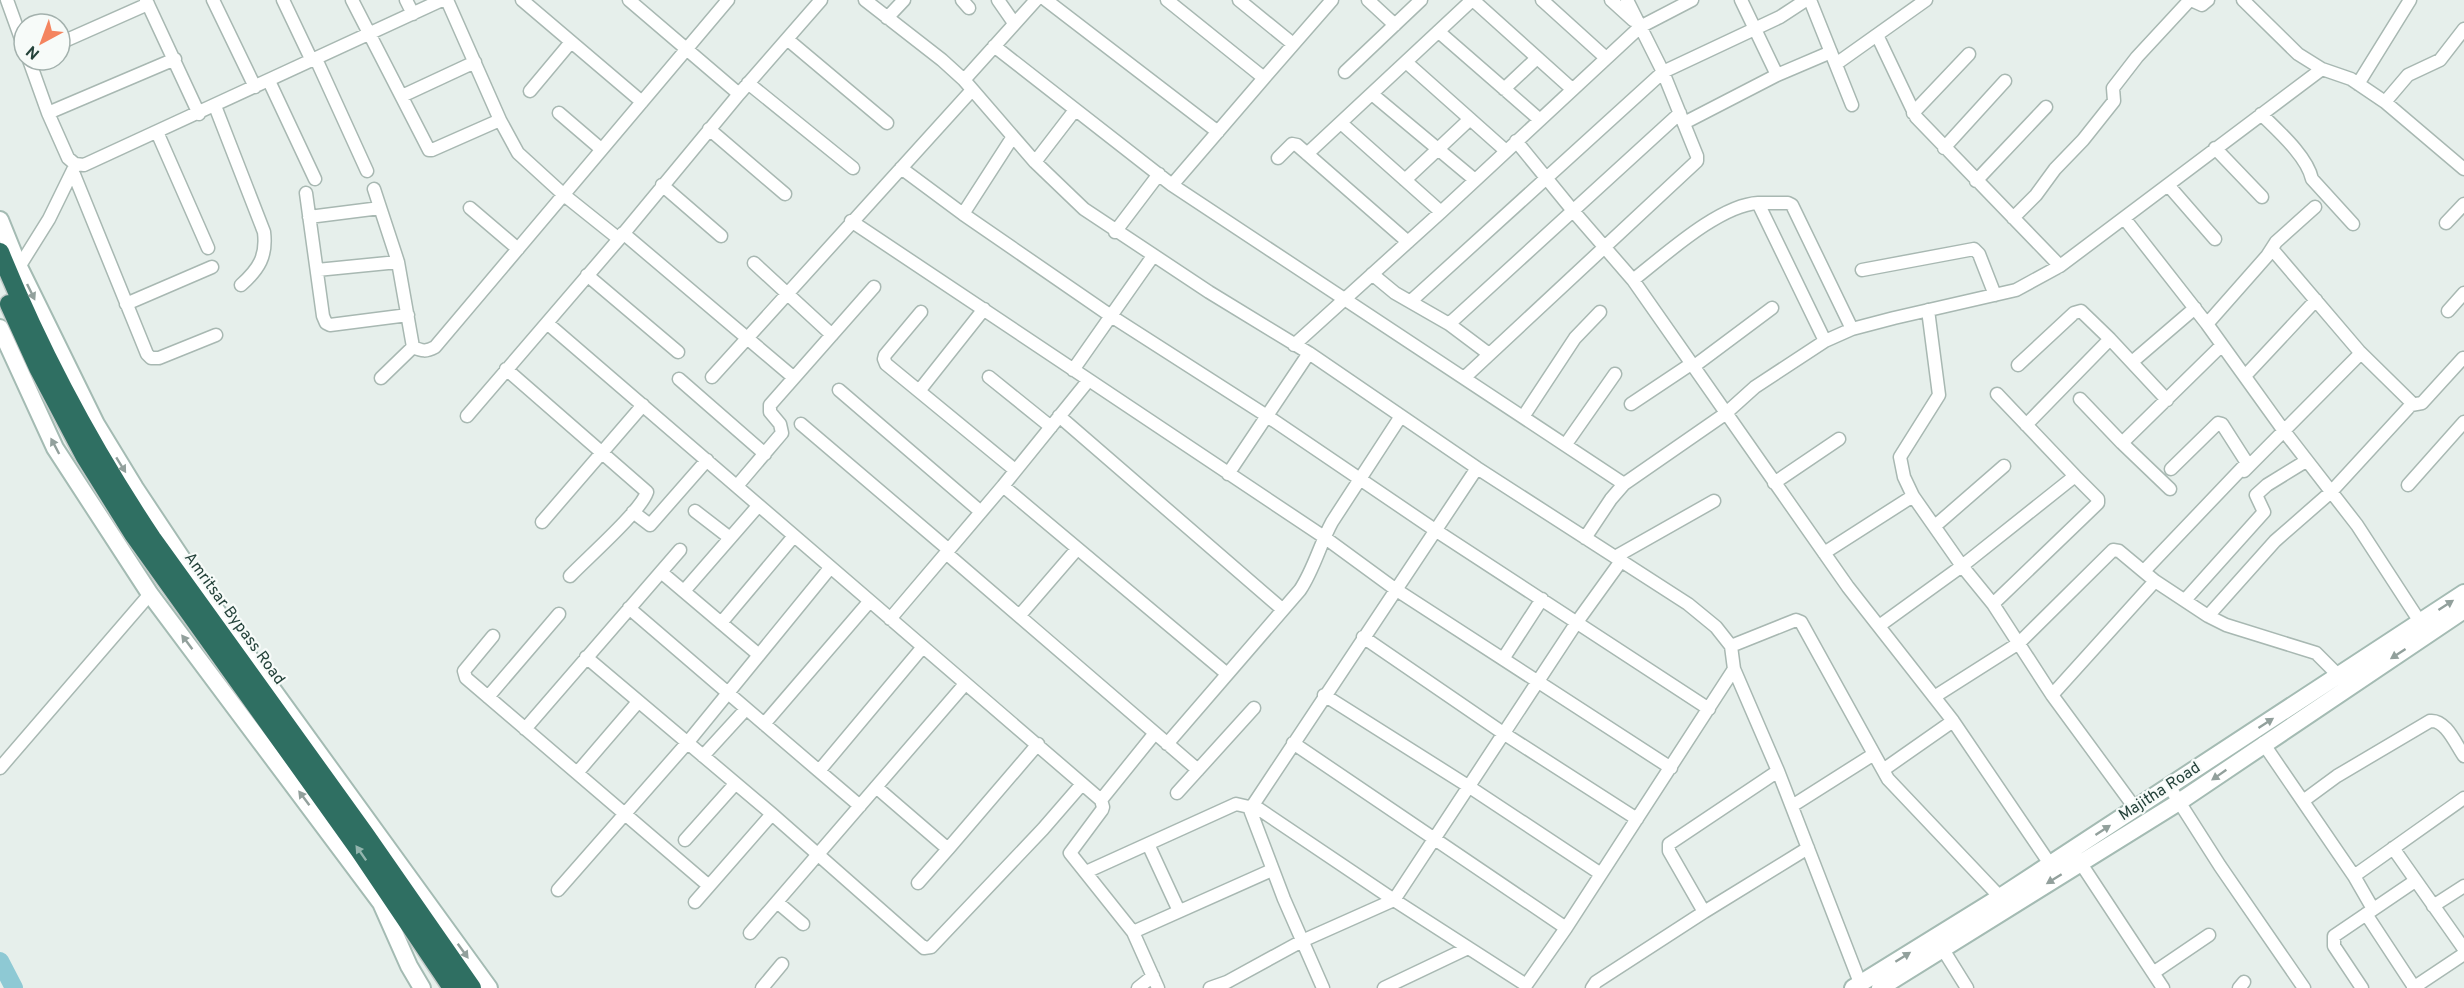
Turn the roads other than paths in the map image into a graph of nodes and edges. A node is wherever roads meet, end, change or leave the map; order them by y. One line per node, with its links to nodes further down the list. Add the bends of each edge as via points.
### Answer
1 (213, 0): 69 (street)
2 (283, 0): 54 (street)
3 (352, 0): 41 (street)
4 (406, 0): 33 (street)
5 (442, 0): 33 (street)
6 (447, 0): 56 (street)
7 (522, 0): 45 (street)
8 (629, 0): 48 (street)
9 (728, 0): 48 (street)
10 (821, 0): 44 (street)
11 (865, 0): 34 (street)
12 (904, 0): 34 (street)
13 (998, 0): 35 (street)
14 (1036, 0): 35 (street)
15 (1046, 0): 95 (street)
16 (1167, 0): 63 (street)
17 (1239, 0): 46 (street)
18 (1332, 0): 46 (street)
19 (1368, 0): 36 (street)
20 (1421, 0): 36 (street)
21 (1472, 0): 40 (street); 51 (street)
22 (1542, 0): 52 (street)
23 (1611, 0): 37 (street)
24 (1627, 0): 37 (street)
25 (1692, 0): 37 (street)
26 (1741, 0): 38 (street)
27 (1808, 0): 38 (street); 49 (street)
28 (1926, 0): 42 (street)
29 (2208, 0): 134 (street, via 2202,5 2190,1 2137,57 2113,88 2114,101)
30 (2410, 0): 67 (street)
31 (147, 2): 43 (street); 53 (street)
32 (2247, 2): 58 (street, via 2290,48)
33 (412, 14): 41 (street)
34 (887, 18): 68 (street)
35 (1014, 23): 47 (street)
36 (1395, 25): 60 (street)
37 (1639, 26): 52 (street); 61 (street)
38 (1755, 29): 61 (street); 62 (street)
39 (2464, 29): 77 (street, via 2440,60 2408,75)
40 (1439, 32): 55 (street); 70 (street)
41 (370, 34): 54 (street); 75 (street)
42 (1877, 35): 57 (street); 84 (street)
43 (72, 37)
44 (787, 39): 66 (street); 91 (street)
45 (571, 42): 72 (street); 76 (street)
46 (1293, 45): 63 (street)
47 (994, 46): 68 (street); 81 (street)
48 (686, 49): 73 (street); 76 (street)
49 (1831, 52): 57 (street); 62 (street)
50 (1969, 54): 84 (street)
51 (1537, 58): 70 (street); 71 (street)
52 (1606, 58): 71 (street)
53 (175, 59): 82 (street); 85 (street)
54 (314, 60): 64 (street); 110 (street)
55 (1406, 62): 74 (street); 88 (street)
56 (475, 63): 75 (street); 89 (street)
57 (1836, 64): 78 (street)
58 (2322, 69): 67 (street); 86 (street)
59 (33, 72): 82 (street)
60 (1345, 72)
61 (1664, 72): 87 (street); 112 (street)
62 (1776, 75): 87 (street)
63 (1264, 78): 95 (street)
64 (269, 81): 69 (street); 113 (street)
65 (2005, 81): 98 (street)
66 (748, 83): 73 (street); 107 (street)
67 (2358, 84): 77 (street)
68 (968, 85): 96 (street); 108 (street)
69 (255, 87): 79 (street)
70 (1504, 89): 90 (street)
71 (1572, 89): 90 (street)
72 (530, 91)
73 (739, 94): 93 (street)
74 (1372, 94): 92 (street); 101 (street)
75 (402, 96): 89 (street, via 429,150)
76 (642, 102): 100 (street)
77 (2385, 102): 109 (street)
78 (1852, 105)
79 (215, 106): 85 (street); 162 (street, via 264,232 261,264)
80 (2046, 107): 116 (street)
81 (1075, 110): 105 (street); 111 (street)
82 (48, 113): 106 (street)
83 (559, 113): 100 (street)
84 (1913, 113): 98 (street)
85 (199, 114): 94 (street)
86 (2261, 114): 99 (street); 139 (street)
87 (1682, 118): 131 (street); 146 (street, via 1697,161)
88 (1470, 119): 101 (street); 102 (street)
89 (500, 120): 123 (street, via 518,153)
90 (1540, 120): 97 (street)
91 (887, 123)
92 (1341, 123): 103 (street); 114 (street)
93 (709, 129): 117 (street); 122 (street)
94 (157, 132): 106 (street); 145 (street)
95 (1218, 132): 118 (street)
96 (1012, 138): 105 (street); 132 (street)
97 (1516, 141): 102 (street); 112 (street)
98 (1944, 148): 116 (street)
99 (2215, 148): 119 (street); 124 (street)
100 (601, 149): 123 (street)
101 (1438, 150): 114 (street); 115 (street)
102 (1506, 151): 115 (street)
103 (1307, 154): 104 (street, via 1294,144); 144 (street)
104 (1278, 158)
105 (1035, 162): 140 (street, via 1084,209)
106 (74, 168): 154 (street); 170 (street)
107 (853, 168)
108 (900, 168): 132 (street); 137 (street)
109 (2464, 168)
110 (367, 171)
111 (1159, 174): 118 (street); 140 (street)
112 (1546, 177): 131 (street); 169 (street)
113 (315, 179)
114 (1405, 180): 130 (street)
115 (1475, 180): 130 (street)
116 (1976, 181): 134 (street)
117 (662, 185): 141 (street); 142 (street)
118 (1172, 185): 167 (street)
119 (2168, 185): 135 (street); 143 (street)
120 (374, 189): 128 (street)
121 (306, 193): 133 (street)
122 (785, 194)
123 (564, 195): 141 (street); 147 (street)
124 (2262, 197)
125 (1758, 203): 160 (street, via 1737,208 1696,231); 184 (street, via 1791,206); 189 (street)
126 (2464, 204): 138 (street)
127 (2315, 207): 148 (street)
128 (380, 208): 133 (street); 151 (street)
129 (470, 208): 147 (street)
130 (1442, 212): 144 (street)
131 (1574, 212): 146 (street); 181 (street)
132 (963, 214): 179 (street)
133 (309, 217): 156 (street)
134 (2013, 218): 153 (street)
135 (2124, 218): 153 (street); 172 (street)
136 (0, 219): 154 (street)
137 (851, 221): 165 (street); 173 (street)
138 (2446, 223)
139 (2353, 224)
140 (1115, 232): 150 (street)
141 (621, 236): 159 (street); 187 (street)
142 (720, 236)
143 (2215, 239)
144 (1408, 242): 158 (street)
145 (208, 248)
146 (1605, 248): 160 (street); 195 (street)
147 (518, 249): 192 (street, via 435,347 422,351)
148 (2272, 249): 168 (street); 182 (street)
149 (0, 252): 400 (highway, Amritsar Bypass Road, via 66,396 120,490)
150 (1153, 256): 179 (street); 190 (street)
151 (398, 262): 156 (street); 178 (street)
152 (754, 263): 165 (street)
153 (2060, 266): 166 (street, via 2024,287)
154 (19, 267): 401 (street, one-way to 401, via 96,424 135,488 228,628)
155 (212, 267): 170 (street)
156 (317, 270): 178 (street, via 326,323)
157 (1862, 270): 166 (street, via 1974,249)
158 (1372, 274): 167 (street); 169 (street)
159 (587, 275): 180 (street); 193 (street)
160 (1634, 280): 200 (street)
161 (0, 284): 382 (highway, Amritsar Bypass Road, one-way to 161, via 133,534 56,405)
162 (241, 285)
163 (874, 286): 186 (street)
164 (2464, 293): 175 (street)
165 (786, 294): 186 (street); 187 (street)
166 (1995, 295): 174 (street)
167 (1346, 299): 190 (street); 209 (street)
168 (2316, 300): 196 (street); 204 (street)
169 (1411, 301): 181 (street)
170 (126, 304): 185 (street, via 151,358)
171 (1772, 308): 200 (street)
172 (2195, 308): 182 (street); 198 (street)
173 (984, 309): 202 (street); 213 (street)
174 (1928, 310): 184 (street); 252 (street, via 1939,395 1900,457)
175 (2448, 311)
176 (921, 312): 213 (street, via 884,359)
177 (1600, 312): 225 (street, via 1575,338)
178 (408, 315): 192 (street)
179 (1111, 316): 202 (street); 223 (street)
180 (547, 323): 201 (street); 219 (street)
181 (1449, 324): 195 (street)
182 (2207, 324): 191 (street)
183 (0, 328): 280 (street, one-way to 183, via 55,447)
184 (1852, 328): 189 (street)
185 (216, 335)
186 (832, 335): 206 (street)
187 (746, 338): 205 (street); 206 (street)
188 (2110, 339): 198 (street); 199 (street, via 2085,313 2078,311); 228 (street)
189 (1825, 340): 220 (street, via 1755,387)
190 (1294, 345): 194 (street)
191 (2222, 345): 204 (street); 216 (street)
192 (413, 346): 208 (street)
193 (678, 352)
194 (1309, 353): 223 (street); 224 (street)
195 (1489, 354): 209 (street)
196 (2361, 354): 218 (street); 230 (street)
197 (2463, 358): 218 (street, via 2422,403)
198 (2132, 362): 216 (street)
199 (2018, 365)
200 (1692, 366): 217 (street); 220 (street)
201 (506, 369): 221 (street); 234 (street)
202 (1072, 370): 211 (street)
203 (1615, 374): 233 (street)
204 (2245, 375): 230 (street)
205 (712, 377)
206 (794, 377): 235 (street, via 769,409 782,433)
207 (989, 377): 229 (street)
208 (381, 378)
209 (1464, 378): 225 (street)
210 (679, 379): 235 (street)
211 (1088, 381): 222 (street); 242 (street)
212 (839, 390): 257 (street)
213 (919, 391): 241 (street)
214 (1997, 394): 228 (street)
215 (2080, 399): 232 (street)
216 (2167, 400): 232 (street)
217 (1631, 404)
218 (2413, 404): 251 (street)
219 (643, 405): 234 (street); 236 (street)
220 (1725, 414): 245 (street); 246 (street)
221 (468, 416)
222 (1059, 416): 229 (street); 286 (street)
223 (1267, 416): 242 (street); 244 (street)
224 (1401, 416): 239 (street); 244 (street)
225 (1523, 417): 233 (street)
226 (2464, 422): 247 (street)
227 (801, 424): 268 (street)
228 (2026, 425): 243 (street)
229 (1051, 427): 241 (street)
230 (2284, 431): 237 (street); 265 (street)
231 (1839, 438): 245 (street)
232 (2122, 443): 250 (street)
233 (1566, 444): 246 (street)
234 (602, 453): 256 (street, via 647,492); 258 (street)
235 (765, 454): 248 (street)
236 (707, 460): 248 (street); 256 (street, via 650,525)
237 (2306, 461): 251 (street); 282 (street, via 2256,495 2264,512)
238 (2004, 466): 259 (street)
239 (1476, 468): 260 (street); 264 (street)
240 (2171, 469): 265 (street, via 2218,423 2247,463)
241 (1015, 470): 249 (street)
242 (1228, 474): 262 (street)
243 (2075, 476): 271 (street); 284 (street, via 2098,503)
244 (1361, 479): 260 (street); 262 (street)
245 (1774, 483): 269 (street)
246 (1624, 484): 264 (street)
247 (2408, 485)
248 (736, 486): 254 (street)
249 (1003, 486): 257 (street); 266 (street)
250 (2170, 489)
251 (2331, 492): 290 (street, via 2275,541); 295 (street)
252 (1913, 496): 259 (street); 269 (street)
253 (1714, 501): 270 (street)
254 (758, 506): 261 (street); 263 (street)
255 (695, 511): 263 (street)
256 (633, 512): 275 (street)
257 (981, 512): 268 (street)
258 (542, 522)
259 (1935, 526): 271 (street)
260 (1435, 530): 277 (street); 281 (street)
261 (794, 536): 272 (street); 293 (street)
262 (1324, 537): 277 (street); 286 (street, via 1305,582)
263 (730, 538): 278 (street)
264 (1585, 538): 270 (street)
265 (2175, 539): 273 (street)
266 (1077, 549): 289 (street); 305 (street)
267 (680, 550): 274 (street)
268 (948, 552): 289 (street); 291 (street)
269 (1824, 552): 294 (street)
270 (1618, 559): 292 (street); 299 (street, via 1688,604 1716,627)
271 (1962, 566): 284 (street); 294 (street)
272 (830, 568): 283 (street); 301 (street)
273 (2144, 571): 276 (street); 298 (street, via 2113,550)
274 (661, 572): 278 (street); 285 (street)
275 (570, 576)
276 (2155, 582): 282 (street); 311 (street)
277 (1395, 589): 297 (street); 303 (street)
278 (684, 591): 293 (street)
279 (2464, 593): 295 (street, Majitha Road, one-way to 279)
280 (150, 594): 331 (street); 381 (street, one-way to 280)
281 (1542, 600): 292 (street); 303 (street)
282 (2185, 600): 290 (street)
283 (869, 602): 291 (street); 319 (street)
284 (1993, 604): 298 (street)
285 (629, 608): 302 (street); 309 (street)
286 (1282, 609): 305 (street)
287 (2464, 610): 295 (street, Majitha Road)
288 (559, 614): 312 (street)
289 (1020, 615): 321 (street)
290 (2208, 616): 306 (street, via 2316,653)
291 (890, 619): 300 (street)
292 (1577, 622): 307 (street); 317 (street)
293 (721, 623): 301 (street)
294 (1879, 626): 313 (street)
295 (2424, 628): 306 (street, Majitha Road); 325 (street, Majitha Road, one-way to 325)
296 (493, 636): 312 (street, via 464,674)
297 (1363, 637): 310 (street); 322 (street)
298 (2019, 643): 311 (street); 313 (street)
299 (1731, 646): 304 (street); 328 (street, via 1796,620 1802,622)
300 (922, 648): 308 (street); 335 (street)
301 (759, 655): 309 (street)
302 (586, 657): 314 (street); 320 (street)
303 (1503, 659): 307 (street)
304 (1734, 669): 317 (street); 336 (street)
305 (1226, 673): 327 (street)
306 (2338, 675): 341 (street, Majitha Road, one-way to 306)
307 (1538, 681): 322 (street); 332 (street)
308 (965, 684): 326 (street); 342 (street)
309 (729, 692): 316 (street); 323 (street)
310 (1324, 695): 324 (street); 340 (street)
311 (2052, 695): 351 (street)
312 (488, 697): 320 (street)
313 (1934, 697): 318 (street)
314 (638, 702): 323 (street); 337 (street)
315 (1254, 708): 333 (street)
316 (746, 709): 319 (street); 329 (street)
317 (1709, 709): 332 (street)
318 (1953, 721): 334 (street); 363 (street)
319 (764, 724): 335 (street)
320 (525, 729): 337 (street)
321 (1155, 733): 327 (street); 345 (street)
322 (1503, 733): 340 (street); 354 (street)
323 (687, 742): 329 (street); 352 (street)
324 (1293, 743): 349 (street); 355 (street)
325 (2263, 743): 346 (street); 347 (street, Majitha Road, one-way to 347)
326 (1038, 744): 339 (street); 360 (street)
327 (1167, 744): 333 (street)
328 (1874, 754): 334 (street); 350 (street)
329 (703, 756): 338 (street)
330 (2464, 756): 346 (street, via 2443,725 2433,721 2337,776)
331 (0, 768)
332 (1671, 768): 354 (street)
333 (1198, 770): 343 (street)
334 (1883, 770): 373 (street)
335 (819, 771): 348 (street)
336 (1778, 771): 350 (street); 380 (street, via 1669,844 1669,851)
337 (577, 773): 352 (street)
338 (735, 784): 353 (street); 356 (street)
339 (1082, 784): 345 (street); 361 (street, via 927,949 920,947)
340 (1468, 786): 355 (street); 366 (street)
341 (2169, 786): 347 (street); 351 (street, Majitha Road)
342 (876, 787): 348 (street); 360 (street)
343 (1177, 793)
344 (2464, 798): 359 (street)
345 (1101, 800): 365 (street, via 1102,810 1070,852)
346 (2302, 801): 367 (street)
347 (2179, 802): 362 (street, Majitha Road); 411 (street)
348 (860, 806): 361 (street)
349 (1251, 806): 357 (street, via 1236,804); 364 (street); 374 (street)
350 (1792, 806): 358 (street)
351 (2135, 808): 362 (street, Majitha Road, one-way to 351)
352 (624, 813): 370 (street); 372 (street)
353 (772, 814): 361 (street); 370 (street)
354 (1637, 819): 366 (street)
355 (1432, 839): 374 (street); 384 (street)
356 (685, 840)
357 (1148, 844): 365 (street); 378 (street)
358 (1808, 848): 380 (street); 397 (street)
359 (2393, 848): 367 (street); 368 (street)
360 (948, 849): 369 (street)
361 (818, 856): 376 (street)
362 (2076, 856): 363 (street, Majitha Road); 389 (street, Majitha Road, one-way to 389); 394 (street)
363 (2050, 864): 373 (street, Majitha Road)
364 (1272, 870): 378 (street); 388 (street)
365 (1086, 872): 385 (street)
366 (1601, 874): 384 (street)
367 (2354, 876): 379 (street)
368 (2415, 881): 377 (street); 379 (street)
369 (918, 883)
370 (709, 885): 375 (street)
371 (2464, 886): 377 (street)
372 (558, 890)
373 (2000, 897): 389 (street, Majitha Road)
374 (1394, 900): 388 (street); 390 (street)
375 (695, 902)
376 (777, 902): 383 (street); 386 (street)
377 (2433, 906): 391 (street)
378 (1179, 911): 385 (street)
379 (2369, 911): 412 (street, via 2332,942); 413 (street)
380 (1704, 912): 407 (street)
381 (387, 914): 382 (highway); 398 (street)
382 (407, 920): 399 (highway, Amritsar Bypass Road)
383 (803, 924)
384 (1566, 928): 396 (street)
385 (1133, 932): 395 (street)
386 (750, 933)
387 (2209, 935): 394 (street)
388 (1302, 941): 404 (street); 405 (street)
389 (1939, 943): 397 (street, Majitha Road, one-way to 389); 408 (street, Majitha Road); 409 (street)
390 (1468, 948): 396 (street); 406 (street)
391 (2464, 949)
392 (2464, 954): 413 (street)
393 (782, 964): 402 (street)
394 (2153, 973): 410 (street)
395 (1155, 982): 403 (street)
396 (1525, 987)
397 (1858, 987)
398 (422, 988)
399 (452, 988)
400 (472, 988)
401 (489, 988)
402 (762, 988)
403 (1138, 988)
404 (1210, 988)
405 (1323, 988)
406 (1384, 988)
407 (1592, 988)
408 (1880, 988)
409 (1967, 988)
410 (2163, 988)
411 (2304, 988)
412 (2362, 988)
413 (2413, 988)

